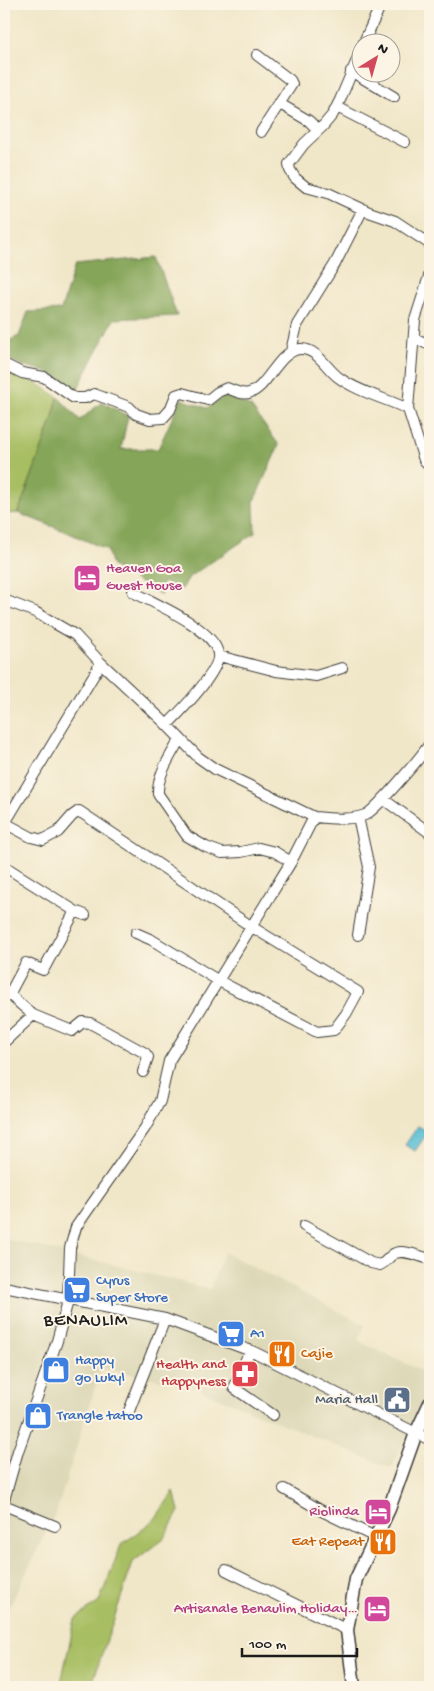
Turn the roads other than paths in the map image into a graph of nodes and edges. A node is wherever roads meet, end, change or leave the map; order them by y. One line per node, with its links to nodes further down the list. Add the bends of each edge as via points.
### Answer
1 (381, 4): 2 (street)
2 (368, 32)
3 (257, 55): 6 (street, via 292,84)
4 (351, 71): 5 (street); 7 (street)
5 (394, 97)
6 (280, 104): 8 (street); 9 (street)
7 (337, 107): 8 (street); 10 (street)
8 (318, 130): 11 (street, via 289,164 290,170 306,187)
9 (260, 132)
10 (405, 142)
11 (363, 209): 12 (street, via 395,221); 16 (street, via 335,264 296,325)
12 (430, 244)
13 (430, 273): 14 (street, via 415,320)
14 (414, 338): 15 (street); 18 (street)
15 (430, 345)
16 (291, 351): 17 (street, via 249,394 227,388 208,400 182,393 176,395 163,418 150,419 94,394 74,398 44,377 22,373); 18 (street, via 314,352 338,377)
17 (4, 364)
18 (408, 409): 19 (street, via 424,460)
19 (430, 466)
20 (132, 592): 22 (street, via 204,632 215,644)
21 (4, 600): 23 (street, via 35,612 75,635)
22 (219, 656): 24 (street, via 276,671 316,676); 25 (street, via 204,682)
23 (101, 663): 25 (street); 31 (street)
24 (342, 668)
25 (167, 726): 26 (street)
26 (180, 739): 29 (street, via 215,769); 33 (street, via 157,787 158,794 187,836 222,853 259,848 275,852)
27 (430, 743): 28 (street)
28 (383, 799): 30 (street, via 367,814); 32 (street)
29 (314, 817): 30 (street); 33 (street)
30 (358, 817): 37 (street, via 369,867)
31 (4, 824): 35 (street, via 42,840 58,832 79,811)
32 (430, 833)
33 (291, 862): 35 (street)
34 (4, 866): 39 (street, via 80,913 46,968 43,970 26,963 11,991 11,996)
35 (252, 927): 38 (street); 38 (street, via 358,992 346,1014 334,1030 318,1032)
36 (136, 933): 38 (street)
37 (358, 935)
38 (219, 980): 45 (street, via 169,1061 160,1101 76,1227 70,1248)
39 (33, 1015): 40 (street); 41 (street, via 72,1031 83,1022 90,1023 145,1053 148,1057)
40 (4, 1042)
41 (142, 1072)
42 (304, 1226): 43 (street, via 380,1266 393,1254 404,1251)
43 (430, 1259)
44 (4, 1288): 45 (street)
45 (68, 1301): 46 (street); 54 (street)
46 (165, 1319): 47 (street); 49 (street)
47 (250, 1350): 50 (street, via 234,1388); 51 (street)
48 (430, 1403): 51 (main road)
49 (129, 1410)
50 (273, 1415)
51 (416, 1433): 52 (street); 57 (main road)
52 (430, 1440)
53 (284, 1489): 57 (street)
54 (4, 1500)
55 (4, 1505): 56 (street)
56 (56, 1526)
57 (375, 1538): 59 (main road, via 356,1579)
58 (226, 1570): 59 (street)
59 (347, 1630): 60 (main road)
60 (354, 1687)

